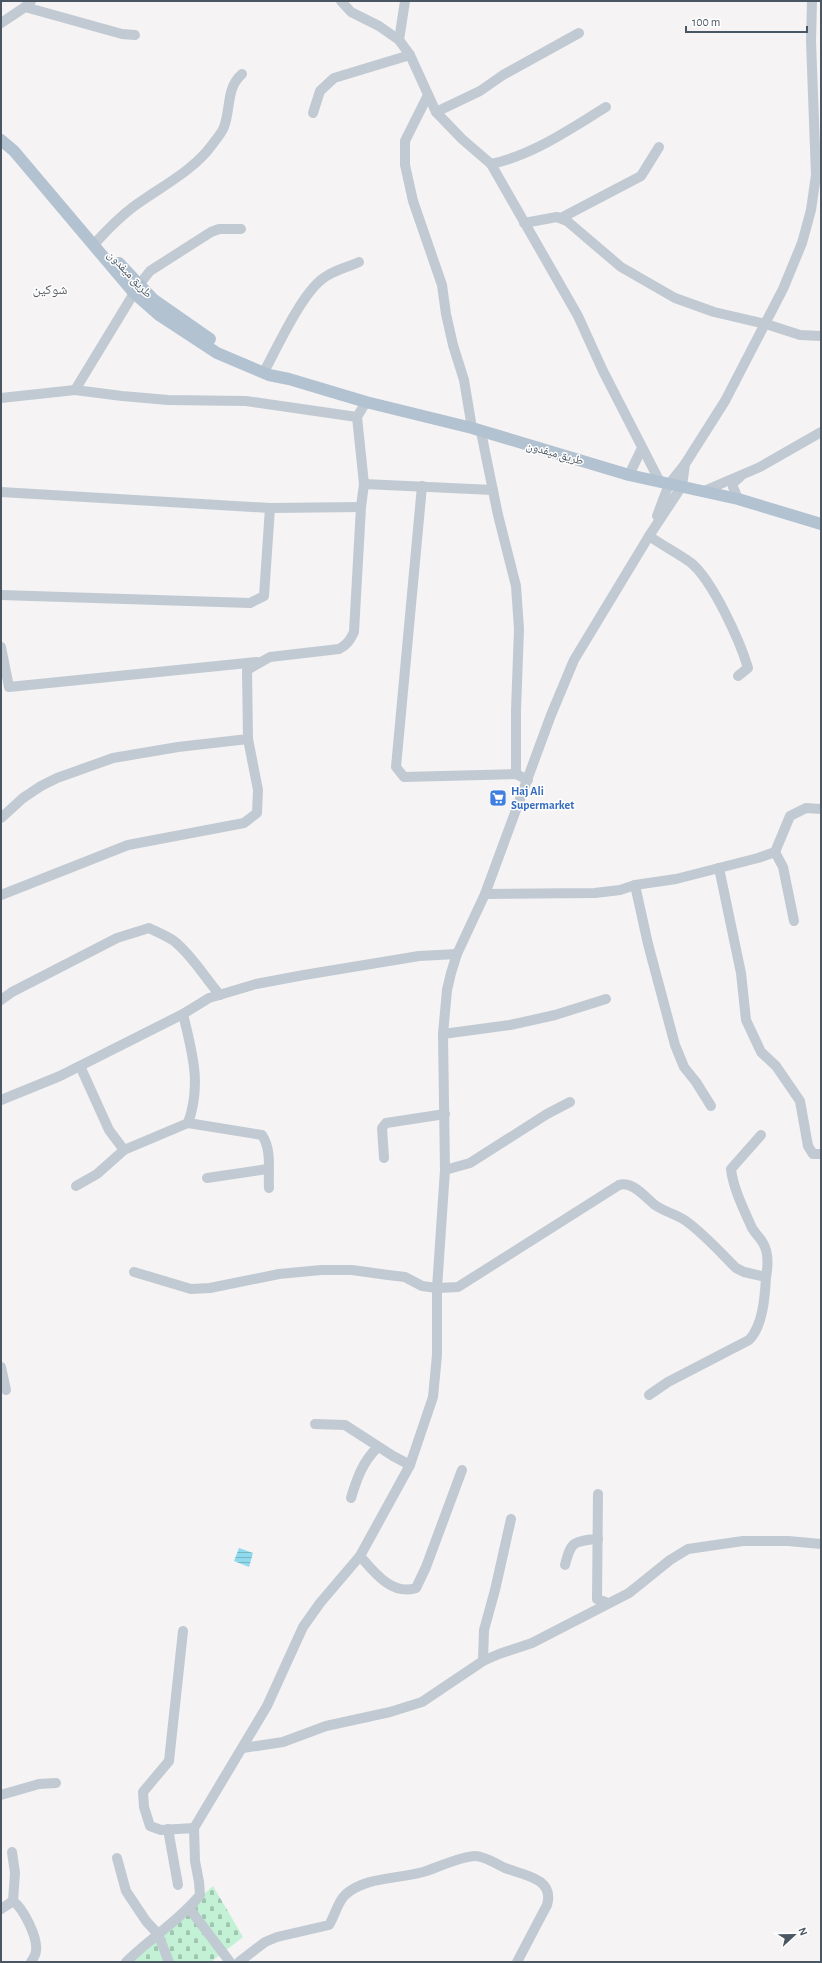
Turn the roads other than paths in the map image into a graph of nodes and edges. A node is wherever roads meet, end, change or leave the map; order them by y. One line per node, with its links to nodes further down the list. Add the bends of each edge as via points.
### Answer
1 (341, 1): 8 (street, via 351,12 380,26)
2 (405, 1): 8 (street)
3 (812, 1): 13 (street)
4 (28, 4): 5 (street); 7 (street, via 122,34)
5 (1, 24)
6 (579, 33): 14 (street, via 503,75 480,91)
7 (135, 35)
8 (399, 40): 9 (street)
9 (410, 55): 11 (street); 15 (street, via 334,78 320,91)
10 (242, 74): 23 (street, via 234,81 224,128 212,146 177,177 118,219)
11 (428, 95): 14 (street); 34 (street, via 405,141 405,165 413,201 442,285 453,345)
12 (606, 107): 19 (street, via 525,154)
13 (817, 110): 26 (street, via 816,175 811,210 802,243)
14 (436, 112): 19 (street, via 462,140)
15 (313, 113)
16 (1, 131): 23 (main road, طريق ميفدون, via 25,151)
17 (1, 140): 25 (main road, طريق ميفدون, via 14,151)
18 (659, 147): 20 (street, via 640,176)
19 (491, 164): 21 (street)
20 (561, 218): 21 (street, via 549,217); 26 (street, via 621,267 675,298 714,312)
21 (524, 223): 36 (street, via 578,316)
22 (241, 228): 25 (street, via 211,232 150,271)
23 (98, 240): 25 (main road, طريق ميفدون)
24 (359, 262): 28 (street, via 318,282)
25 (137, 289): 28 (main road, طريق ميفدون, via 233,354); 29 (main road, طريق ميفدون, via 159,315 217,353 269,375); 30 (street)
26 (766, 324): 27 (street, via 800,335); 37 (street, via 725,401)
27 (821, 336)
28 (266, 368): 29 (main road, طريق ميفدون)
29 (289, 379): 32 (main road, طريق ميفدون)
30 (76, 390): 31 (street); 33 (street, via 161,399 246,401)
31 (1, 398)
32 (366, 402): 33 (street); 34 (main road, طريق ميفدون)
33 (357, 417): 41 (street)
34 (477, 430): 38 (main road, طريق ميفدون); 44 (street)
35 (821, 432): 39 (street)
36 (642, 448): 38 (street); 40 (street)
37 (685, 464): 40 (street); 43 (street)
38 (629, 475): 40 (main road, طريق ميفدون)
39 (743, 475): 45 (street); 47 (street, via 733,483)
40 (664, 483): 43 (main road, طريق ميفدون); 51 (street)
41 (364, 484): 42 (street); 48 (street)
42 (422, 486): 44 (street); 58 (street, via 396,767 404,777)
43 (682, 486): 45 (main road, طريق ميفدون); 51 (street)
44 (493, 490): 58 (street, via 506,556 516,586 519,629)
45 (704, 491): 47 (main road, طريق ميفدون)
46 (1, 492): 49 (street)
47 (738, 499): 50 (main road, طريق ميفدون)
48 (361, 507): 49 (street); 54 (street, via 354,632 350,640 339,649 280,655)
49 (270, 508): 52 (street, via 264,596 250,603)
50 (821, 524)
51 (648, 536): 55 (street, via 690,563 700,573 737,634 743,650 748,668); 59 (street, via 574,660)
52 (1, 595)
53 (1, 647): 56 (street)
54 (261, 662): 56 (street); 57 (street, via 247,670)
55 (738, 676)
56 (5, 690)
57 (248, 739): 61 (street, via 113,758 41,786 22,798); 66 (street, via 258,802 257,813 244,823 128,845)
58 (516, 774): 59 (street)
59 (528, 780): 65 (street)
60 (821, 809): 62 (street, via 806,808 790,816)
61 (1, 818)
62 (775, 852): 63 (street); 67 (street, via 783,867)
63 (719, 868): 64 (street, via 676,879); 82 (street, via 741,973 746,1020 761,1052 776,1066 800,1101 808,1146 813,1154)
64 (635, 885): 65 (street, via 595,893); 77 (street, via 675,1045 684,1067)
65 (485, 894): 68 (street)
66 (1, 895)
67 (794, 921)
68 (457, 954): 69 (street, via 419,956 256,984); 73 (street, via 447,990)
69 (220, 995): 71 (street, via 189,955 173,940 149,928 117,938); 72 (street, via 209,998)
70 (606, 999): 73 (street, via 555,1015 510,1025)
71 (1, 1000)
72 (183, 1014): 74 (street); 79 (street, via 195,1074 194,1106)
73 (443, 1034): 78 (street)
74 (80, 1066): 75 (street); 81 (street, via 109,1130)
75 (1, 1100)
76 (570, 1102): 85 (street, via 470,1163)
77 (711, 1106)
78 (445, 1114): 83 (street, via 386,1123 382,1128); 85 (street)
79 (188, 1123): 81 (street); 84 (street, via 262,1135 269,1159)
80 (761, 1135): 90 (street, via 730,1169 732,1180 753,1229 764,1244 768,1263)
81 (124, 1150): 87 (street, via 97,1174)
82 (821, 1154)
83 (384, 1158)
84 (268, 1169): 86 (street); 88 (street)
85 (445, 1170): 91 (street)
86 (207, 1178)
87 (76, 1186)
88 (269, 1188)
89 (134, 1272): 91 (street, via 191,1289 210,1288 279,1274 321,1270 352,1270 405,1277 422,1286)
90 (766, 1277): 91 (street, via 736,1268 690,1224 666,1212 637,1190 622,1184 458,1286); 94 (street, via 756,1333 749,1340)
91 (437, 1288): 97 (street, via 437,1355 433,1397)
92 (1, 1367): 93 (street)
93 (6, 1390)
94 (649, 1394)
95 (315, 1424): 96 (street, via 345,1425)
96 (378, 1447): 97 (street); 100 (street, via 367,1458)
97 (410, 1465): 104 (street)
98 (462, 1470): 104 (street, via 416,1588 394,1587 380,1578)
99 (598, 1494): 102 (street)
100 (351, 1498)
101 (511, 1519): 108 (street, via 484,1630)
102 (598, 1539): 105 (street, via 583,1540 575,1544 569,1550); 106 (street, via 597,1599)
103 (821, 1544): 106 (street, via 743,1541 688,1549 629,1593)
104 (360, 1556): 109 (street, via 303,1627 267,1706)
105 (565, 1565)
106 (608, 1603): 108 (street, via 532,1643)
107 (183, 1631): 113 (street, via 169,1761 143,1792 144,1807 150,1826 161,1830)
108 (483, 1662): 109 (street, via 422,1702 326,1726 283,1742)
109 (243, 1748): 112 (street)
110 (56, 1783): 111 (street, via 39,1784)
111 (1, 1795)
112 (194, 1828): 113 (street); 118 (street, via 200,1895)
113 (168, 1829): 116 (street)
114 (12, 1852): 117 (street)
115 (117, 1858): 120 (street, via 126,1891)
116 (178, 1885)
117 (13, 1901): 119 (street); 121 (street, via 19,1905 26,1917 36,1943 36,1952)
118 (189, 1908): 120 (street); 124 (street)
119 (1, 1909)
120 (158, 1934): 122 (street); 123 (street)
121 (31, 1962)
122 (126, 1962)
123 (169, 1962)
124 (230, 1962)
125 (239, 1962): 126 (street, via 265,1942 277,1937 329,1925 345,1895 364,1885 422,1872 475,1856 529,1875 542,1883 548,1891 547,1904)
126 (517, 1962)

